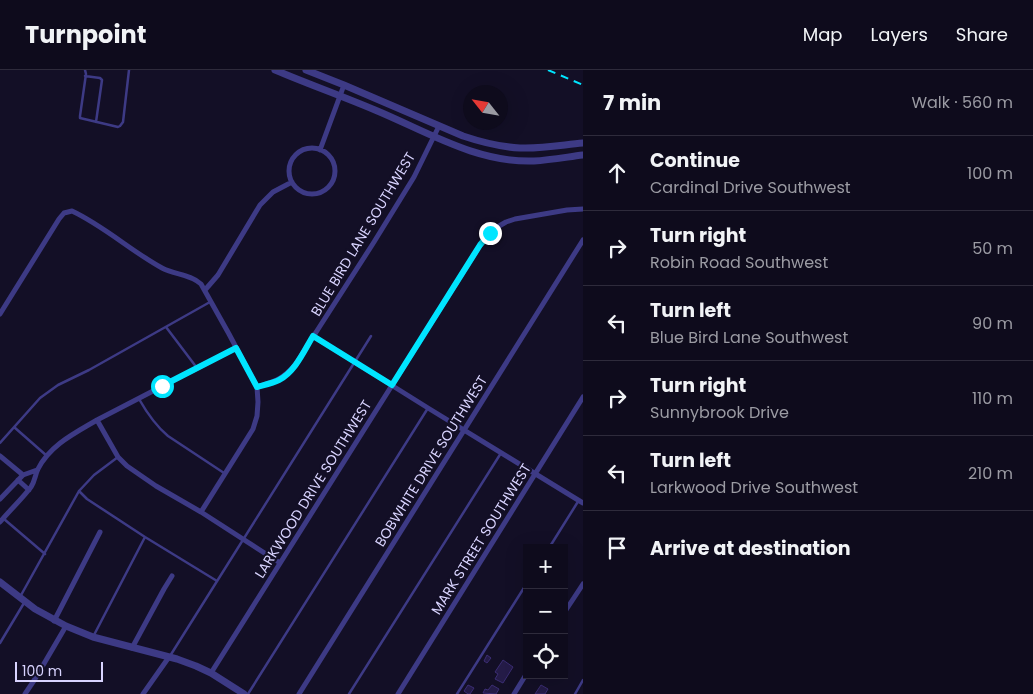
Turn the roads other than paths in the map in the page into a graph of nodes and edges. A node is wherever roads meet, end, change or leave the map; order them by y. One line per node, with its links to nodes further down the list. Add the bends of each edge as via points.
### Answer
1 (85, 70): 5 (lane)
2 (129, 70): 8 (lane, via 122,124 118,127)
3 (276, 70): 7 (street)
4 (306, 70): 6 (street)
5 (85, 76): 8 (lane, via 80,118); 8 (lane, via 102,80)
6 (344, 85): 7 (street); 9 (street)
7 (340, 96): 10 (street); 12 (street)
8 (96, 122)
9 (438, 126): 10 (street, BLUE BIRD LANE SOUTHWEST); 11 (street, via 474,140 519,148)
10 (433, 137): 13 (street, via 470,151 508,159 533,161); 21 (street, BLUE BIRD LANE SOUTHWEST, via 409,185)
11 (583, 143)
12 (320, 150): 14 (street, via 307,149 295,156 289,168); 14 (street, via 328,154 335,168 326,190 311,194 296,188)
13 (583, 155)
14 (292, 182): 17 (street, via 273,192 260,205 218,275)
15 (583, 209): 26 (street, LARKWOOD DRIVE SOUTHWEST, via 515,219 494,229 484,239)
16 (583, 240): 33 (street, BOBWHITE DRIVE SOUTHWEST)
17 (205, 290): 18 (street); 19 (street, via 196,279 162,268 72,211 59,218)
18 (212, 301): 20 (lane); 23 (street)
19 (0, 314)
20 (166, 327): 25 (lane); 32 (lane, via 58,385 40,398)
21 (313, 336): 24 (street); 27 (street, BLUE BIRD LANE SOUTHWEST, via 285,376)
22 (371, 336): 24 (lane)
23 (236, 348): 25 (street); 27 (street)
24 (355, 362): 26 (street); 52 (lane)
25 (197, 368): 29 (street)
26 (392, 385): 30 (street); 55 (street, LARKWOOD DRIVE SOUTHWEST)
27 (257, 387): 41 (street, via 257,416 253,429)
28 (583, 397): 40 (street, MARK STREET SOUTHWEST)
29 (139, 399): 31 (street); 41 (lane, via 162,431)
30 (428, 408): 33 (street); 75 (lane)
31 (97, 420): 37 (street, via 60,443); 38 (street)
32 (14, 427): 34 (lane); 37 (lane)
33 (464, 430): 35 (street); 76 (street, BOBWHITE DRIVE SOUTHWEST)
34 (0, 443)
35 (501, 452): 40 (street); 77 (lane)
36 (0, 456): 42 (street)
37 (47, 456): 39 (street)
38 (118, 457): 45 (lane, via 94,474); 48 (street, via 138,474)
39 (37, 470): 42 (street); 44 (street)
40 (535, 473): 47 (street); 78 (street, MARK STREET SOUTHWEST)
41 (226, 474): 48 (street)
42 (23, 475): 43 (street)
43 (18, 480): 44 (street); 46 (street)
44 (29, 490): 49 (street)
45 (79, 491): 51 (lane); 54 (lane)
46 (0, 499)
47 (581, 501): 53 (lane)
48 (201, 512): 52 (street)
49 (2, 520): 54 (lane)
50 (100, 532): 63 (street)
51 (145, 537): 57 (lane); 65 (lane)
52 (244, 539): 55 (street); 57 (lane)
53 (552, 544)
54 (45, 554): 61 (lane)
55 (280, 563): 69 (street, LARKWOOD DRIVE SOUTHWEST)
56 (172, 576): 67 (street)
57 (217, 581): 68 (lane)
58 (0, 582): 61 (street)
59 (583, 584): 62 (street)
60 (523, 589): 79 (lane)
61 (22, 600): 63 (street); 66 (lane)
62 (568, 607)
63 (54, 620): 64 (street)
64 (66, 626): 65 (street); 72 (street)
65 (93, 637): 67 (street)
66 (0, 643)
67 (132, 648): 68 (street)
68 (169, 657): 69 (street); 73 (street)
69 (211, 673): 74 (street)
70 (523, 679): 80 (street)
71 (583, 680): 81 (lane)
72 (25, 694)
73 (143, 694)
74 (244, 694)
75 (248, 694)
76 (300, 694)
77 (349, 694)
78 (398, 694)
79 (457, 694)
80 (514, 694)
81 (575, 694)

